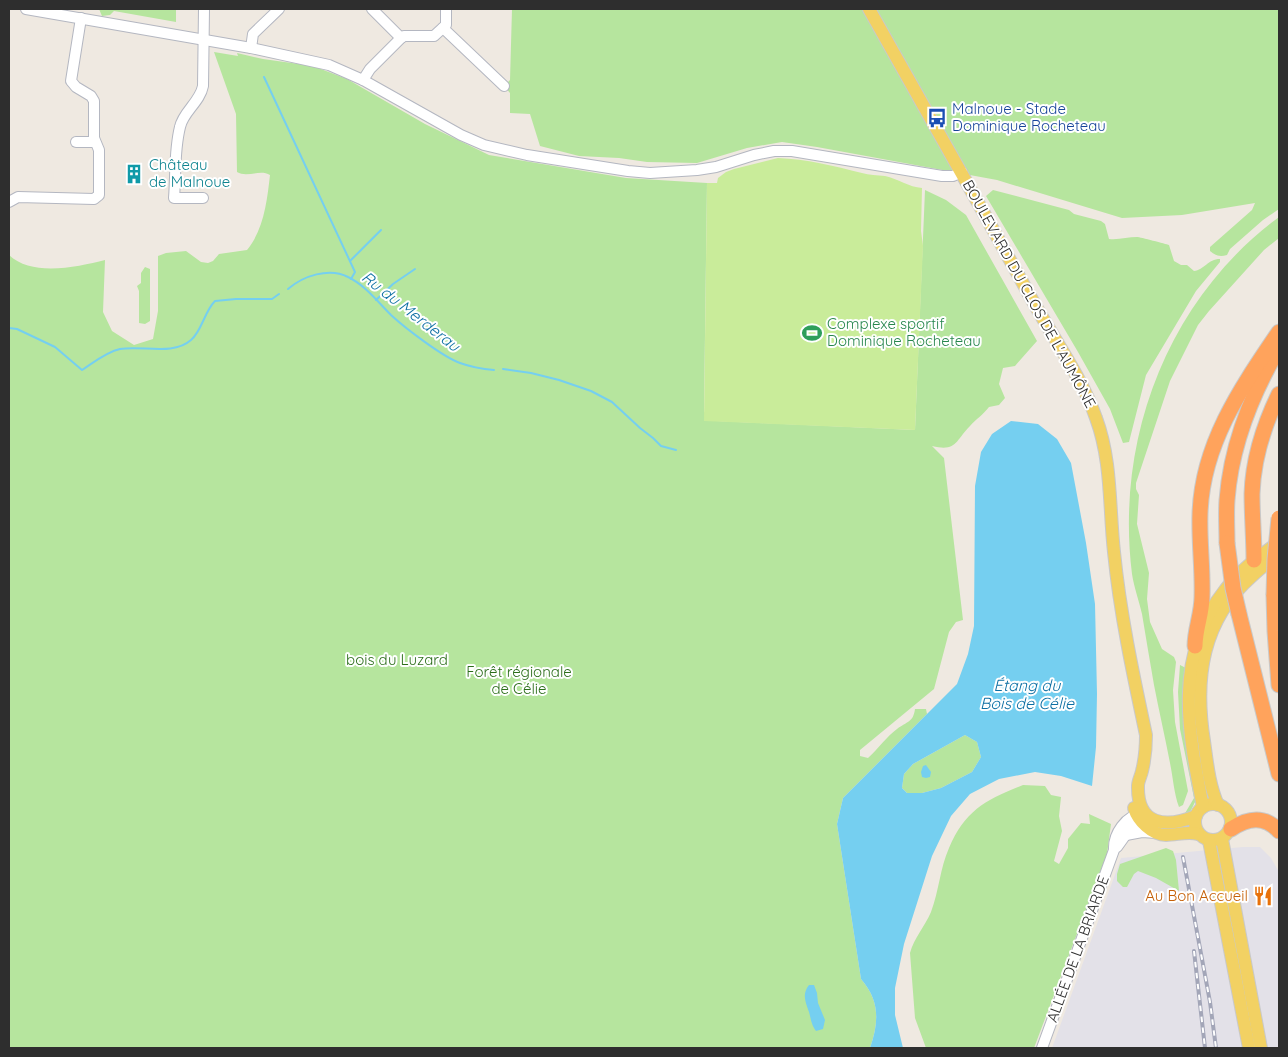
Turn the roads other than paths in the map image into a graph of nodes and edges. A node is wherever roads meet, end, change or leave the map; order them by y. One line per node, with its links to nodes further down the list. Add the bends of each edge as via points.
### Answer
1 (26, 9): 7 (street, BOULEVARD DU CLOS DE L'AUMÔNE)
2 (204, 9): 10 (street)
3 (279, 9): 11 (street, via 253,34)
4 (372, 9): 9 (street)
5 (446, 9): 8 (street, via 446,26)
6 (869, 9): 16 (main road)
7 (82, 18): 10 (street, BOULEVARD DU CLOS DE L'AUMÔNE); 15 (street, via 71,81 93,98)
8 (443, 28): 9 (street, via 434,36); 13 (street)
9 (401, 38): 12 (street)
10 (204, 40): 11 (street, BOULEVARD DU CLOS DE L'AUMÔNE); 17 (street, via 202,90 180,125 175,150 174,198)
11 (251, 48): 12 (street, BOULEVARD DU CLOS DE L'AUMÔNE, via 314,61)
12 (363, 80): 16 (street, BOULEVARD DU CLOS DE L'AUMÔNE, via 484,145 619,170 650,173 697,170 754,155 792,151 942,176)
13 (504, 86)
14 (76, 142): 15 (street)
15 (96, 142): 18 (street, via 99,150 99,195 94,199 18,196)
16 (962, 172): 31 (main road, BOULEVARD DU CLOS DE L'AUMÔNE, via 1096,417 1107,461 1120,600 1146,735 1145,757 1134,802)
17 (203, 198)
18 (9, 202)
19 (1279, 332): 26 (highway, via 1233,402 1210,453 1200,512 1202,605)
20 (1279, 348): 28 (highway, bridge, via 1244,418 1226,502 1227,543 1239,614)
21 (1279, 394): 25 (highway, via 1263,430 1254,473)
22 (1279, 516): 27 (highway, bridge, via 1274,595)
23 (1279, 542): 25 (main road)
24 (1279, 554): 29 (main road, via 1252,575 1226,605 1203,658 1200,714 1211,782)
25 (1254, 560): 26 (main road, via 1220,596)
26 (1195, 646): 30 (main road, via 1189,676 1188,714)
27 (1279, 685)
28 (1279, 774)
29 (1218, 804): 30 (main road, via 1208,805); 34 (main road, via 1229,813 1232,823)
30 (1199, 811): 31 (main road, via 1183,821 1168,823); 34 (main road, via 1195,828)
31 (1140, 816): 33 (main road); 35 (street, ALLÉE DE LA BRIARDE); 36 (street, ALLÉE DE LA BRIARDE, via 1127,819 1122,825)
32 (1279, 831): 34 (highway, via 1269,823 1254,819)
33 (1157, 833): 34 (main road); 35 (street)
34 (1215, 835): 38 (main road); 39 (main road)
35 (1126, 836): 36 (street, ALLÉE DE LA BRIARDE)
36 (1114, 850): 37 (street, ALLÉE DE LA BRIARDE)
37 (1042, 1048)
38 (1249, 1048)
39 (1261, 1048)

